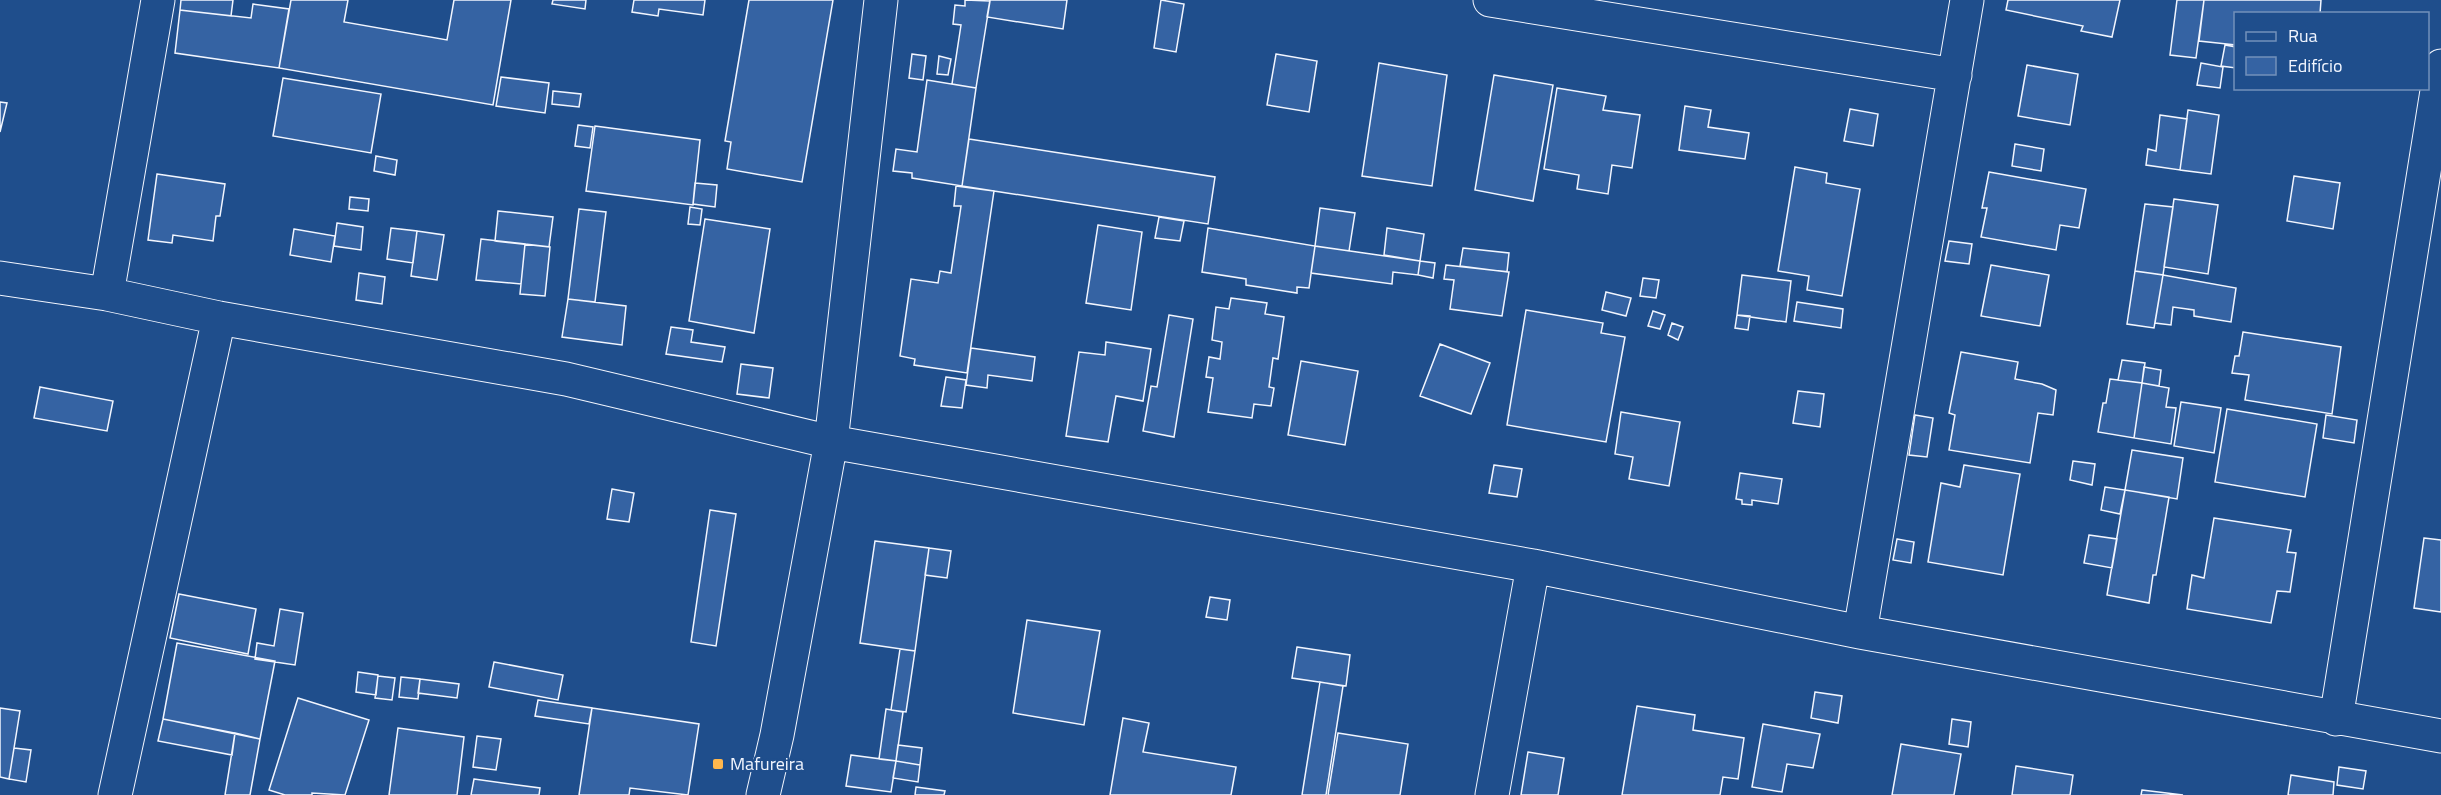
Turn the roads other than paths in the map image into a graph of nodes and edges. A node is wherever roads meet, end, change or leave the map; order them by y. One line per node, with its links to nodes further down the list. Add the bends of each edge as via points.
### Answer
1 (158, 0): 8 (street)
2 (881, 0): 10 (street)
3 (1490, 0): 6 (street)
4 (1967, 0): 6 (street)
5 (2441, 66): 13 (street)
6 (1955, 75): 12 (street)
7 (0, 278): 8 (street)
8 (107, 294): 9 (street)
9 (219, 318): 10 (street, via 566,379); 15 (street)
10 (831, 442): 11 (street); 16 (street)
11 (1533, 566): 12 (street); 17 (street)
12 (1860, 632): 13 (street)
13 (2336, 719): 14 (street)
14 (2441, 736)
15 (115, 795)
16 (763, 795)
17 (1492, 795)

